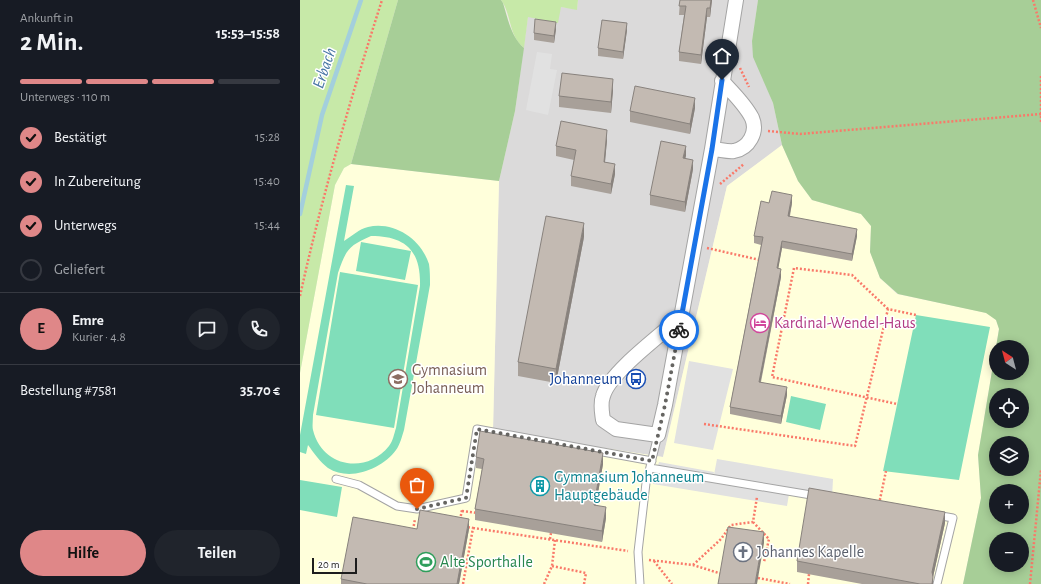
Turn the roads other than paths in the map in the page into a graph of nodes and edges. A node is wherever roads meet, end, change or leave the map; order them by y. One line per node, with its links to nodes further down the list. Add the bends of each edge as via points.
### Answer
1 (736, 0): 2 (street)
2 (722, 81): 3 (street); 3 (street, via 742,103 754,126 752,138 745,147 733,151)
3 (712, 149): 4 (street)
4 (681, 317): 5 (street); 5 (street, via 619,372 608,384 603,395 603,420 616,429)
5 (658, 435): 6 (lane)
6 (651, 465): 7 (lane, via 477,429 466,498 417,509 396,506 359,485); 8 (lane); 10 (lane, via 646,483 638,555)
7 (336, 479)
8 (826, 497)
9 (931, 514): 11 (lane, via 954,518)
10 (640, 584)
11 (937, 584)

